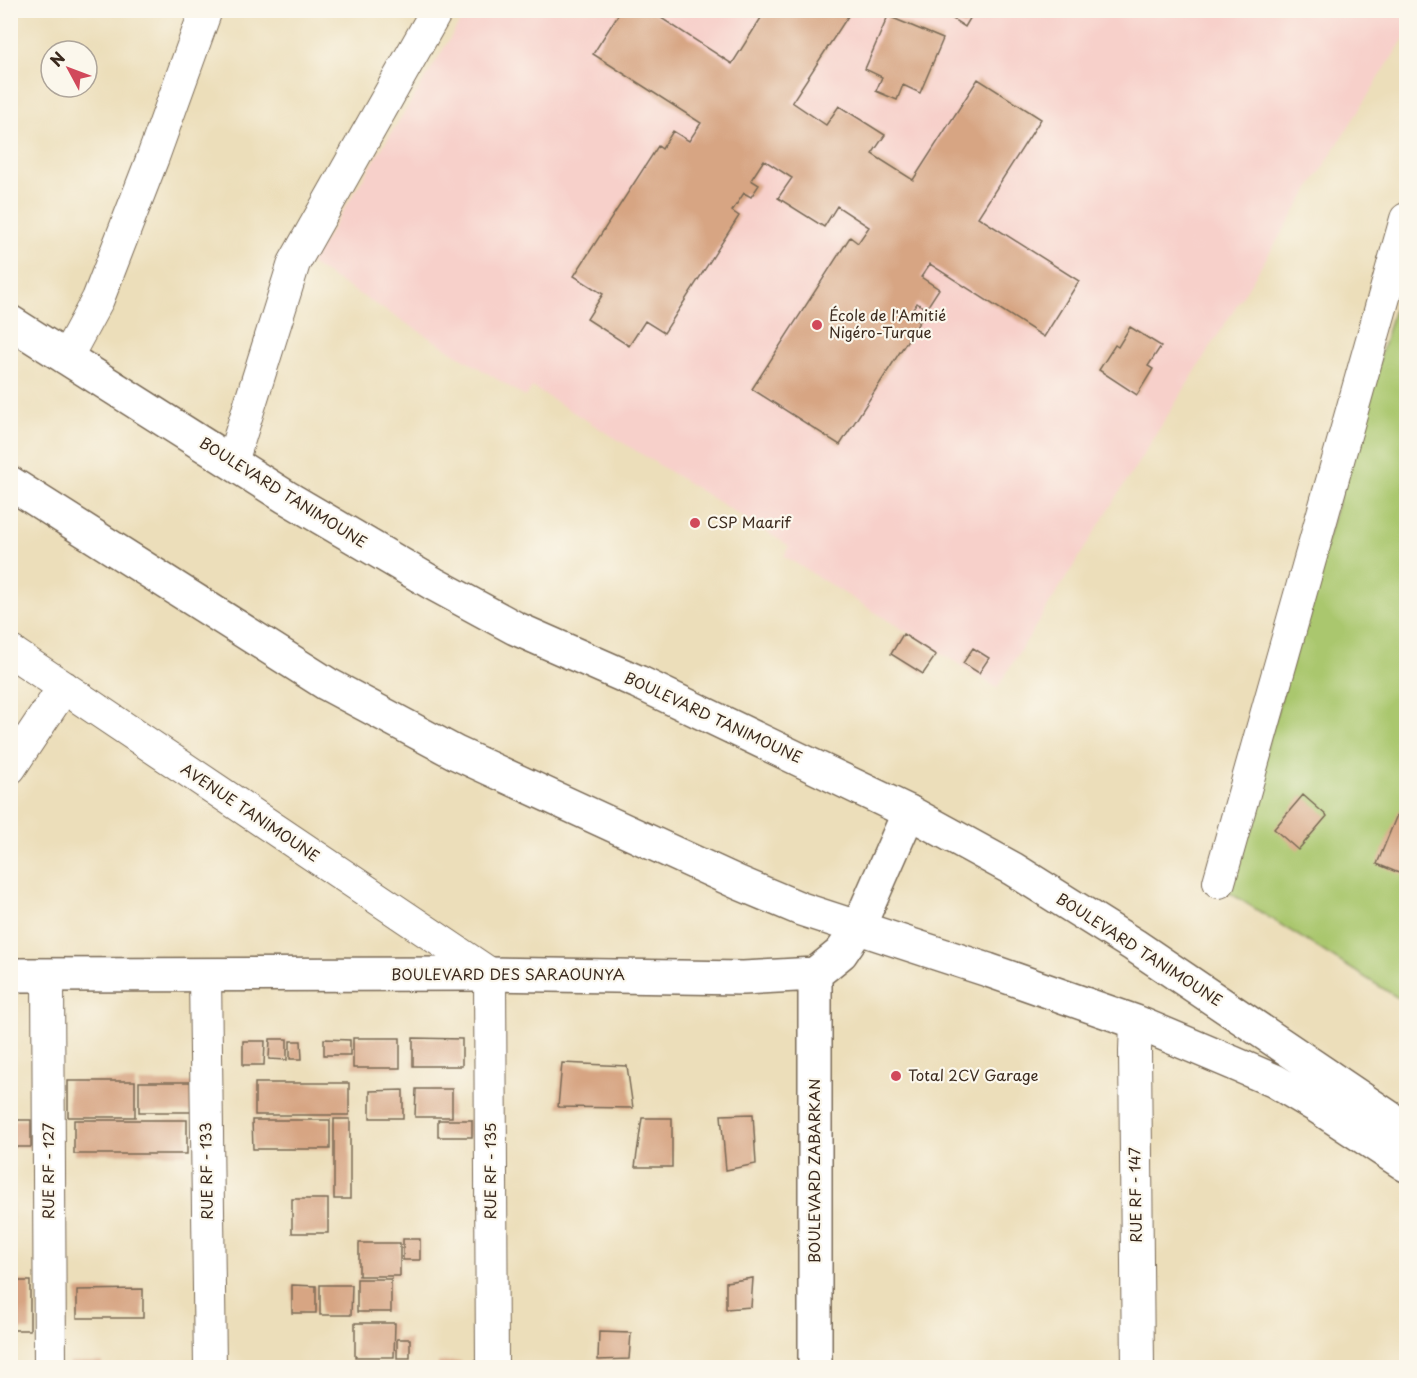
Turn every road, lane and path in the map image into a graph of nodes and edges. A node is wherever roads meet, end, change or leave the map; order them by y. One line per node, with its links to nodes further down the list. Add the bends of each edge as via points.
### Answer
1 (206, 10): 5 (street, via 98,299)
2 (437, 10): 6 (street, via 294,263)
3 (1407, 219): 12 (street)
4 (10, 322): 5 (main road, BOULEVARD TANIMOUNE)
5 (66, 358): 6 (main road, BOULEVARD TANIMOUNE)
6 (232, 462): 11 (main road, BOULEVARD TANIMOUNE, via 373,549 515,628 638,682)
7 (10, 483): 13 (main road, via 327,684 456,753 739,883)
8 (10, 651): 9 (street, AVENUE TANIMOUNE)
9 (64, 687): 10 (street); 14 (street, AVENUE TANIMOUNE)
10 (10, 768)
11 (909, 812): 13 (main road); 20 (main road, BOULEVARD TANIMOUNE, via 1013,869 1134,945)
12 (1219, 882)
13 (858, 928): 15 (main road, via 841,953); 19 (main road)
14 (490, 974): 15 (main road, BOULEVARD DES SARAOUNYA, via 743,978); 18 (main road, BOULEVARD DES SARAOUNYA); 24 (street, RUE RF - 135)
15 (815, 974): 25 (main road, BOULEVARD ZABARKAN)
16 (10, 975): 17 (main road, BOULEVARD DES SARAOUNYA)
17 (48, 975): 18 (main road, BOULEVARD DES SARAOUNYA); 22 (street, RUE RF - 127)
18 (205, 975): 23 (street, RUE RF - 133)
19 (1136, 1022): 21 (main road, via 1275,1081); 26 (street, RUE RF - 147)
20 (1407, 1129)
21 (1407, 1165)
22 (50, 1368)
23 (210, 1368)
24 (492, 1368)
25 (815, 1368)
26 (1138, 1368)

